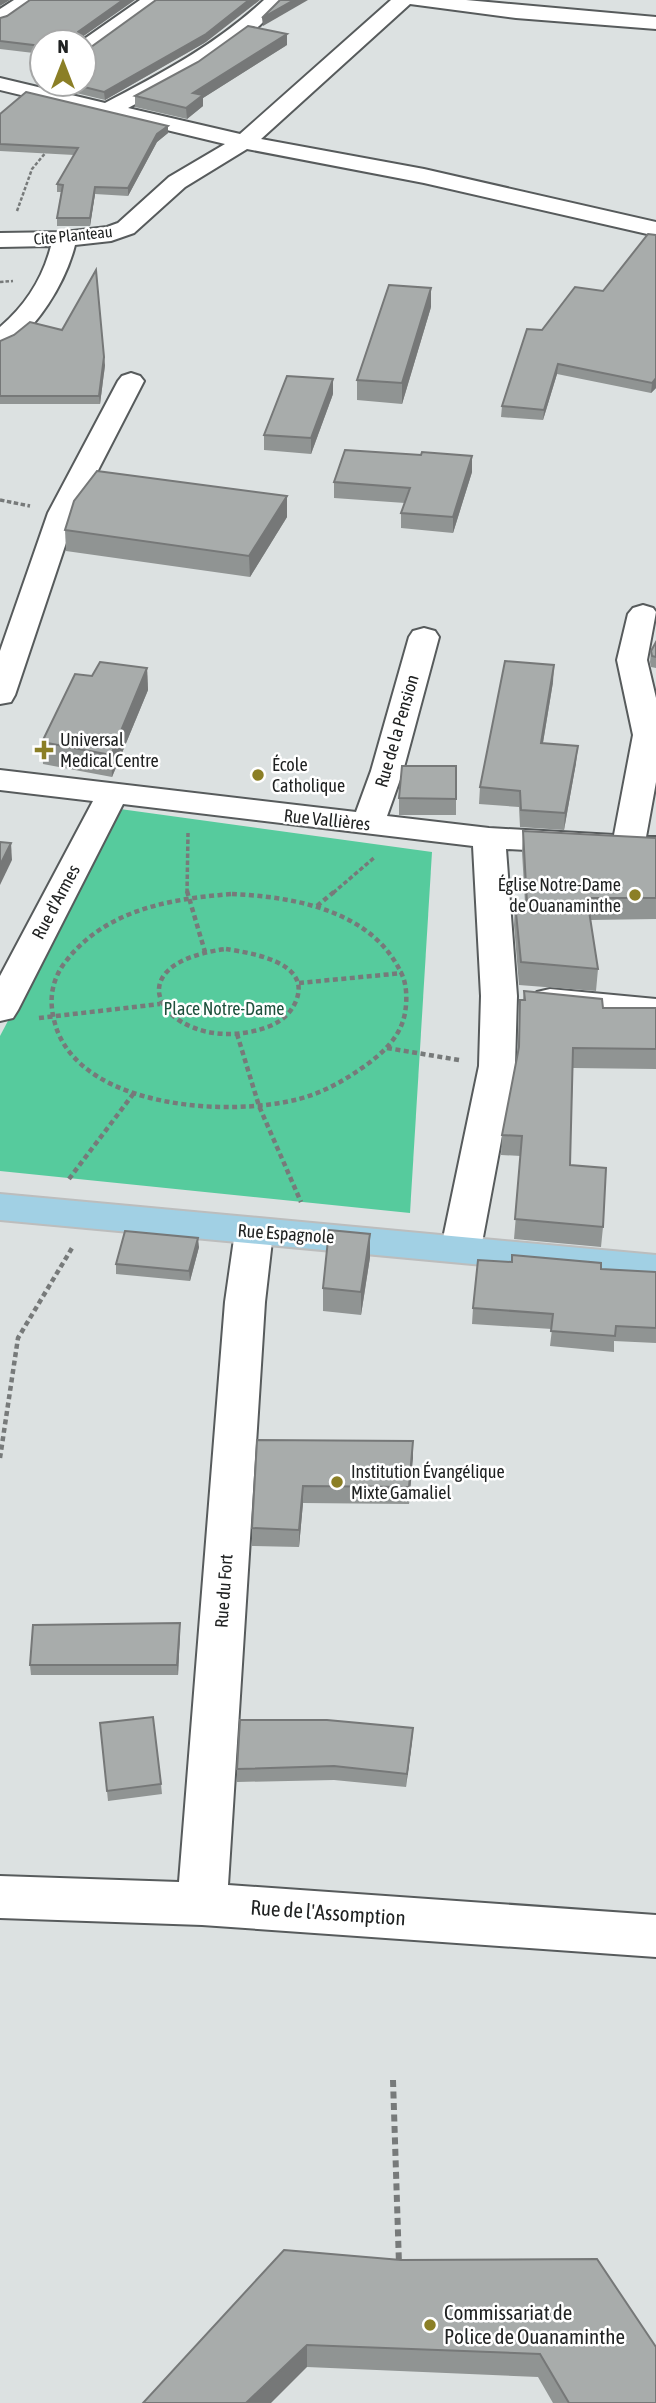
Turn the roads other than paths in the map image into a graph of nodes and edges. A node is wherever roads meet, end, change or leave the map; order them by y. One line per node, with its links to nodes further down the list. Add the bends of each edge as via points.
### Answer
1 (27, 0): 6 (street)
2 (153, 0): 8 (street)
3 (276, 0): 14 (street, via 190,67)
4 (403, 0): 15 (street, Cite Planteau)
5 (417, 0): 7 (street)
6 (0, 18)
7 (656, 23)
8 (98, 39)
9 (0, 83): 10 (street)
10 (28, 85)
11 (28, 91): 13 (street)
12 (75, 98): 14 (street)
13 (9, 106)
14 (109, 109): 15 (street)
15 (244, 142): 16 (street, via 424,176); 17 (street, Cite Planteau, via 177,182 125,228)
16 (656, 229)
17 (64, 239): 18 (street, Cite Planteau); 19 (street, via 61,261 37,301)
18 (1, 240)
19 (0, 339)
20 (131, 381): 23 (street, via 62,513)
21 (643, 614): 28 (street, via 632,660 649,735)
22 (424, 637): 26 (street, Rue de la Pension)
23 (0, 695)
24 (0, 780): 25 (street, Rue Vallières)
25 (112, 795): 26 (street, Rue Vallières); 30 (street, Rue d'Armes)
26 (369, 824): 27 (street, Rue Vallières)
27 (489, 838): 28 (street, Rue Vallières); 29 (street)
28 (642, 846)
29 (499, 996): 31 (street); 33 (street, via 497,1066)
30 (0, 1010)
31 (656, 1010)
32 (0, 1207): 34 (main road, Rue Espagnole, via 90,1216)
33 (461, 1248): 34 (main road, Rue Espagnole, via 315,1235); 35 (main road, Rue Espagnole)
34 (250, 1253): 37 (street, Rue du Fort)
35 (656, 1268)
36 (0, 1897): 37 (street, Rue de l'Assomption)
37 (202, 1904): 38 (street, Rue de l'Assomption)
38 (656, 1936)

